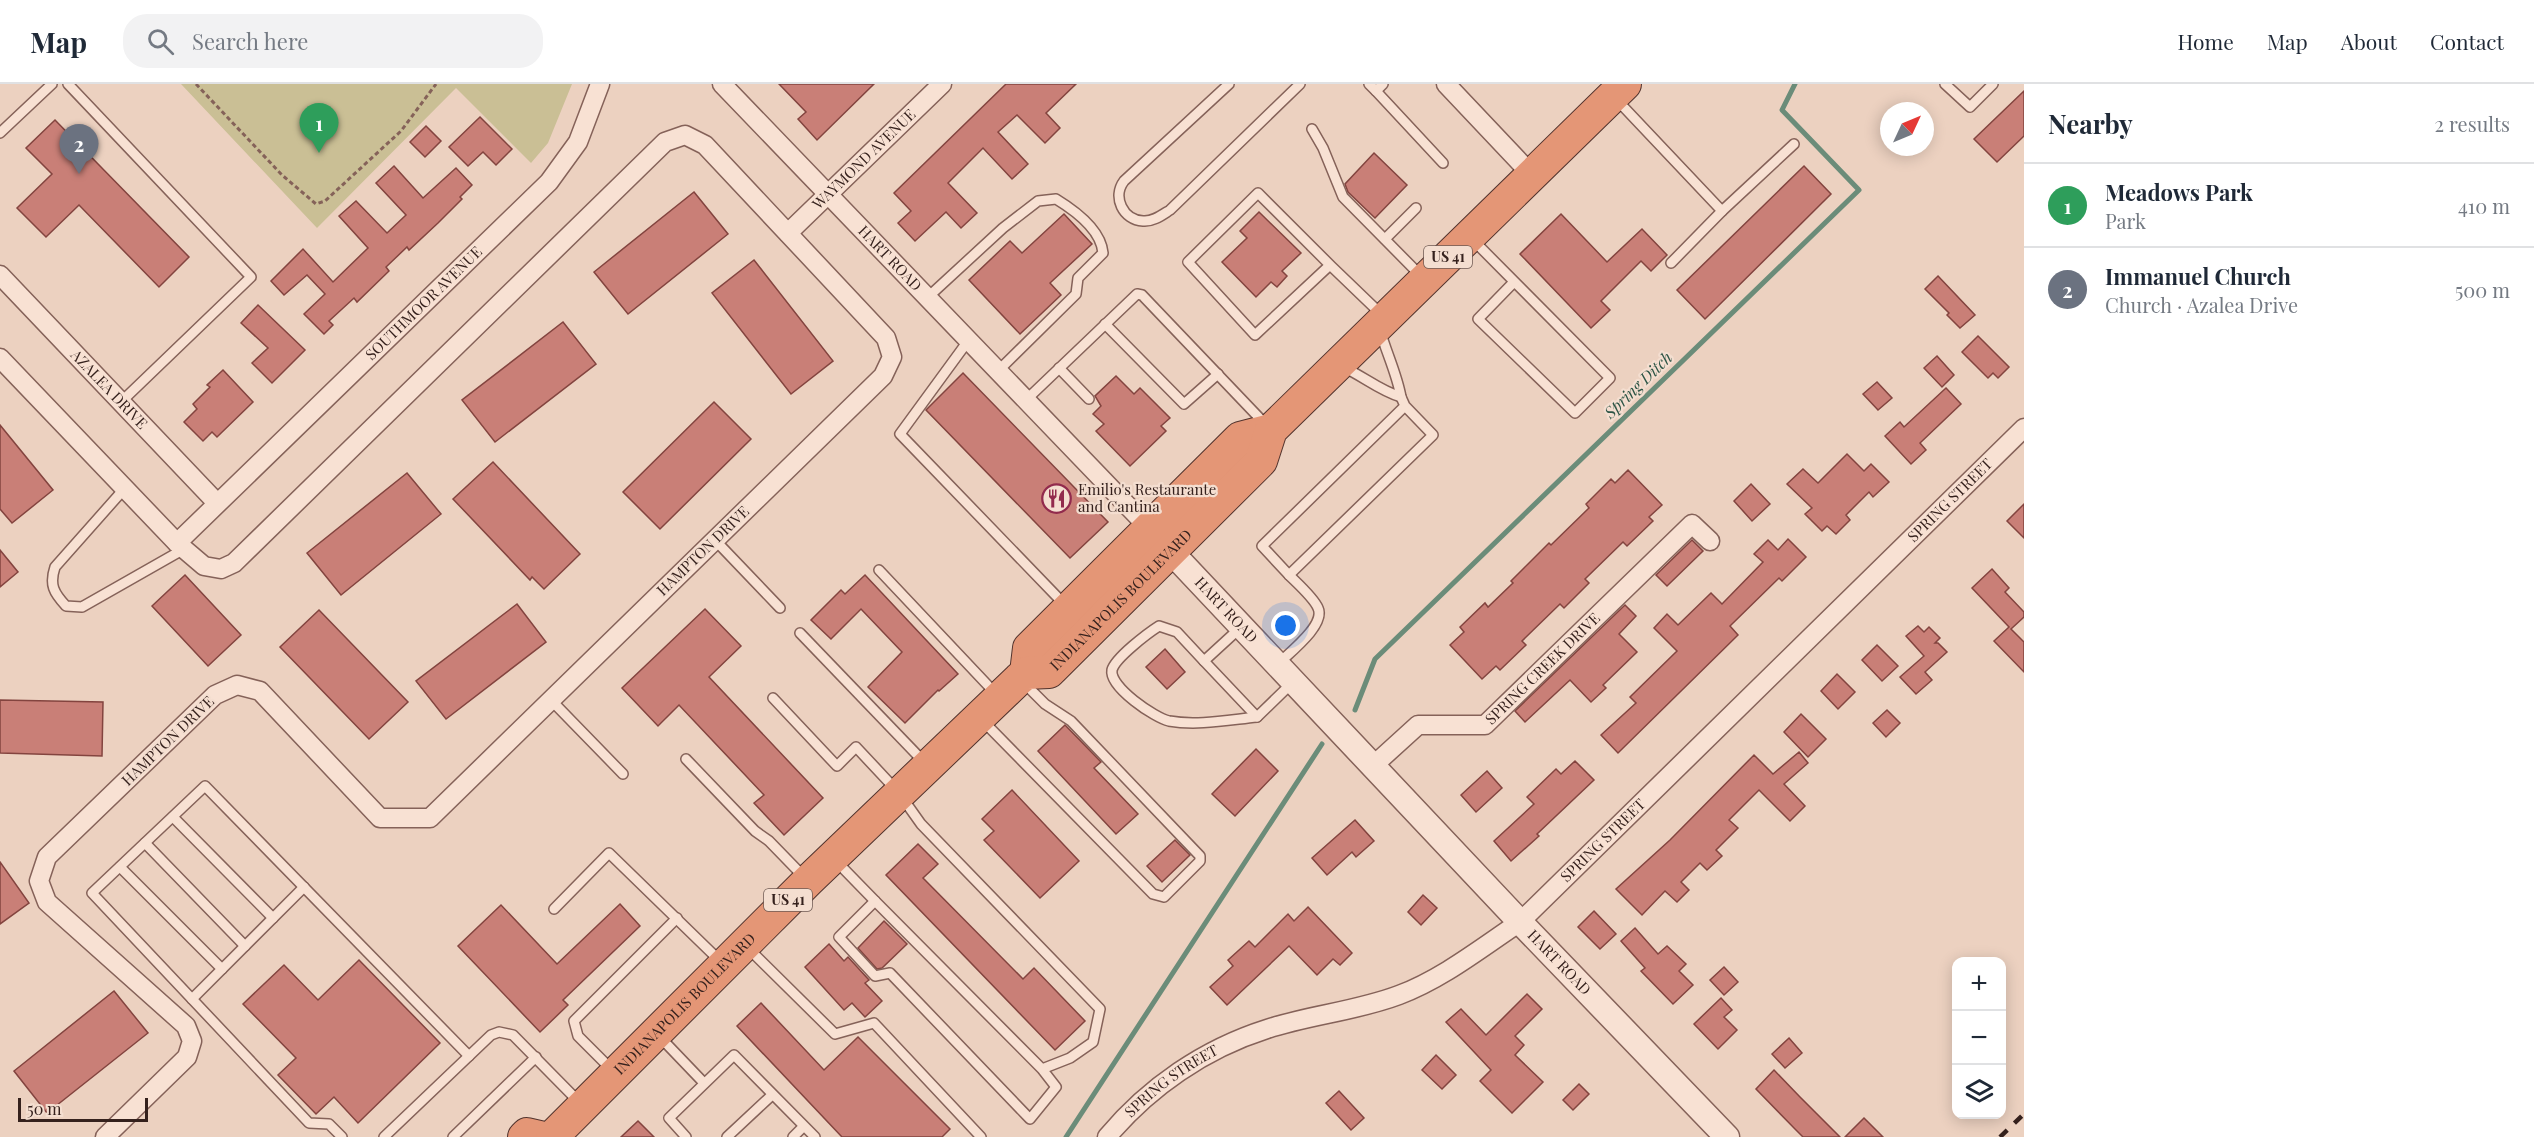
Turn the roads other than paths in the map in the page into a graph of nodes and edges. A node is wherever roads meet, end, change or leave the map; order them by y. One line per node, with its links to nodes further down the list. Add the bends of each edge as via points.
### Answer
1 (52, 84): 14 (lane)
2 (68, 84): 40 (lane, via 251,277)
3 (600, 84): 45 (street, SOUTHMOOR AVENUE, via 578,142 549,182)
4 (722, 84): 18 (street, HART ROAD)
5 (942, 84): 18 (street, WAYMOND AVENUE)
6 (1229, 84): 7 (lane, via 1124,181 1119,188 1119,203 1129,216 1143,221 1170,210)
7 (1300, 84)
8 (1446, 84): 17 (street)
9 (1945, 84): 10 (lane, via 1970,107)
10 (1993, 84)
11 (1376, 86): 16 (lane)
12 (1619, 90): 17 (highway, INDIANAPOLIS BOULEVARD / US 41); 20 (lane)
13 (1312, 129): 23 (lane, via 1343,197)
14 (0, 133)
15 (1794, 144): 20 (lane)
16 (1443, 162)
17 (1532, 175): 22 (highway, INDIANAPOLIS BOULEVARD / US 41)
18 (828, 195): 21 (street, WAYMOND AVENUE); 29 (street, HART ROAD)
19 (1416, 208): 23 (lane)
20 (1722, 211): 24 (lane)
21 (788, 233): 47 (street, HAMPTON DRIVE, via 886,338 892,357 883,376); 49 (street, HAMPTON DRIVE, via 705,145 685,135 665,142 234,562 221,569 204,566)
22 (1470, 236): 27 (highway, INDIANAPOLIS BOULEVARD / US 41); 28 (lane)
23 (1385, 239): 27 (lane)
24 (1671, 263)
25 (1330, 265): 25 (lane, via 1255,335 1188,262 1257,193); 30 (lane)
26 (0, 275): 40 (street, AZALEA DRIVE)
27 (1425, 279): 30 (highway, INDIANAPOLIS BOULEVARD / US 41)
28 (1514, 282): 28 (lane, via 1610,378 1575,413 1478,319)
29 (927, 298): 32 (street, HART ROAD); 36 (lane, via 1038,201 1056,199 1102,240 1103,253 1078,278 1076,294)
30 (1382, 322): 34 (highway, INDIANAPOLIS BOULEVARD / US 41); 41 (lane)
31 (1105, 324): 35 (lane); 37 (lane, via 1134,296 1142,296); 37 (lane, via 1184,404)
32 (969, 341): 36 (street, HART ROAD); 54 (lane, via 900,434)
33 (0, 358): 44 (street, HAMPTON DRIVE)
34 (1338, 365): 41 (lane, via 1360,374); 43 (highway, INDIANAPOLIS BOULEVARD / US 41)
35 (1059, 368): 38 (lane); 39 (lane)
36 (998, 371): 39 (street, HART ROAD)
37 (1218, 374): 43 (lane)
38 (1089, 399)
39 (1026, 400): 46 (street, HART ROAD)
40 (121, 402): 45 (street, AZALEA DRIVE)
41 (1403, 402): 52 (lane, via 1386,431 1262,546); 52 (lane, via 1433,435 1360,501)
42 (2024, 428): 78 (street, SPRING STREET)
43 (1271, 430): 46 (highway, INDIANAPOLIS BOULEVARD / US 41, via 1240,438); 50 (highway, INDIANAPOLIS BOULEVARD / US 41, via 1261,461)
44 (125, 488): 49 (street, HAMPTON DRIVE); 49 (lane, via 55,567 51,580 54,594 66,606 82,607)
45 (217, 503): 49 (street)
46 (1149, 528): 50 (street, HART ROAD); 54 (highway, INDIANAPOLIS BOULEVARD / US 41)
47 (715, 540): 53 (lane); 61 (street, HAMPTON DRIVE)
48 (1710, 541): 64 (street, SPRING CREEK DRIVE, via 1692,524 1485,725 1418,725)
49 (181, 546)
50 (1170, 551): 55 (street, HART ROAD); 59 (highway, INDIANAPOLIS BOULEVARD / US 41, via 1048,672)
51 (879, 570): 59 (lane)
52 (1289, 575): 58 (lane, via 1318,608 1319,619)
53 (780, 608)
54 (1068, 609): 59 (highway, INDIANAPOLIS BOULEVARD / US 41, via 1029,648)
55 (1242, 627): 57 (lane); 58 (street, HART ROAD)
56 (800, 633): 65 (lane)
57 (1204, 661): 62 (lane); 62 (lane, via 1177,632 1159,626 1120,659 1112,674 1129,697 1167,720 1192,723)
58 (1286, 673): 62 (lane); 64 (street, HART ROAD)
59 (1006, 692): 59 (lane, via 1153,894 1164,897 1200,861 1200,856 1071,721 1045,704); 65 (highway, INDIANAPOLIS BOULEVARD / US 41)
60 (773, 698): 67 (lane, via 837,766 856,747)
61 (550, 699): 66 (lane); 94 (street, HAMPTON DRIVE, via 430,818 380,818 260,691 237,685 215,695 47,857 39,881 47,902 186,1026 192,1041 187,1057)
62 (1257, 717)
63 (686, 759): 72 (lane)
64 (1374, 765): 78 (street, HART ROAD)
65 (927, 766): 67 (highway, INDIANAPOLIS BOULEVARD / US 41)
66 (623, 774)
67 (899, 793): 70 (highway, INDIANAPOLIS BOULEVARD / US 41); 86 (lane, via 921,824 1100,1008 1093,1042 1070,1058)
68 (173, 817): 69 (lane); 73 (lane, via 205,786); 76 (lane)
69 (145, 843): 71 (lane); 79 (lane)
70 (832, 857): 72 (highway, INDIANAPOLIS BOULEVARD / US 41); 74 (lane)
71 (120, 867): 81 (lane); 82 (lane, via 92,893)
72 (808, 881): 80 (highway, INDIANAPOLIS BOULEVARD / US 41)
73 (304, 887): 76 (lane); 84 (lane)
74 (875, 900): 86 (lane); 86 (lane, via 839,937 875,976 891,973 1030,1119 1056,1088)
75 (554, 909): 77 (lane, via 609,853)
76 (273, 918): 79 (lane)
77 (677, 918): 80 (lane); 87 (lane, via 574,1021 578,1036)
78 (1520, 922): 103 (street, SPRING STREET, via 1447,970 1401,994 1268,1029 1221,1047 1165,1081); 104 (street, HART ROAD)
79 (245, 946): 81 (lane)
80 (734, 954): 83 (highway, INDIANAPOLIS BOULEVARD / US 41); 93 (lane, via 835,1034 873,1023)
81 (222, 969): 82 (lane)
82 (192, 999): 95 (lane, via 309,1123 329,1124)
83 (655, 1032): 87 (highway, INDIANAPOLIS BOULEVARD / US 41); 88 (lane)
84 (469, 1056): 85 (lane, via 499,1032 513,1035); 96 (lane)
85 (536, 1057): 90 (lane); 97 (lane)
86 (1042, 1069)
87 (614, 1073): 90 (highway, INDIANAPOLIS BOULEVARD / US 41)
88 (704, 1083): 89 (lane, via 734,1055); 99 (lane, via 669,1118)
89 (772, 1095): 91 (lane); 100 (lane)
90 (582, 1105): 92 (highway, INDIANAPOLIS BOULEVARD / US 41)
91 (803, 1127): 101 (lane); 102 (lane)
92 (552, 1136): 98 (highway, INDIANAPOLIS BOULEVARD / US 41)
93 (979, 1136)
94 (105, 1137)
95 (342, 1137)
96 (384, 1137)
97 (453, 1137)
98 (524, 1137)
99 (687, 1137)
100 (727, 1137)
101 (793, 1137)
102 (815, 1137)
103 (1107, 1137)
104 (1727, 1137)

